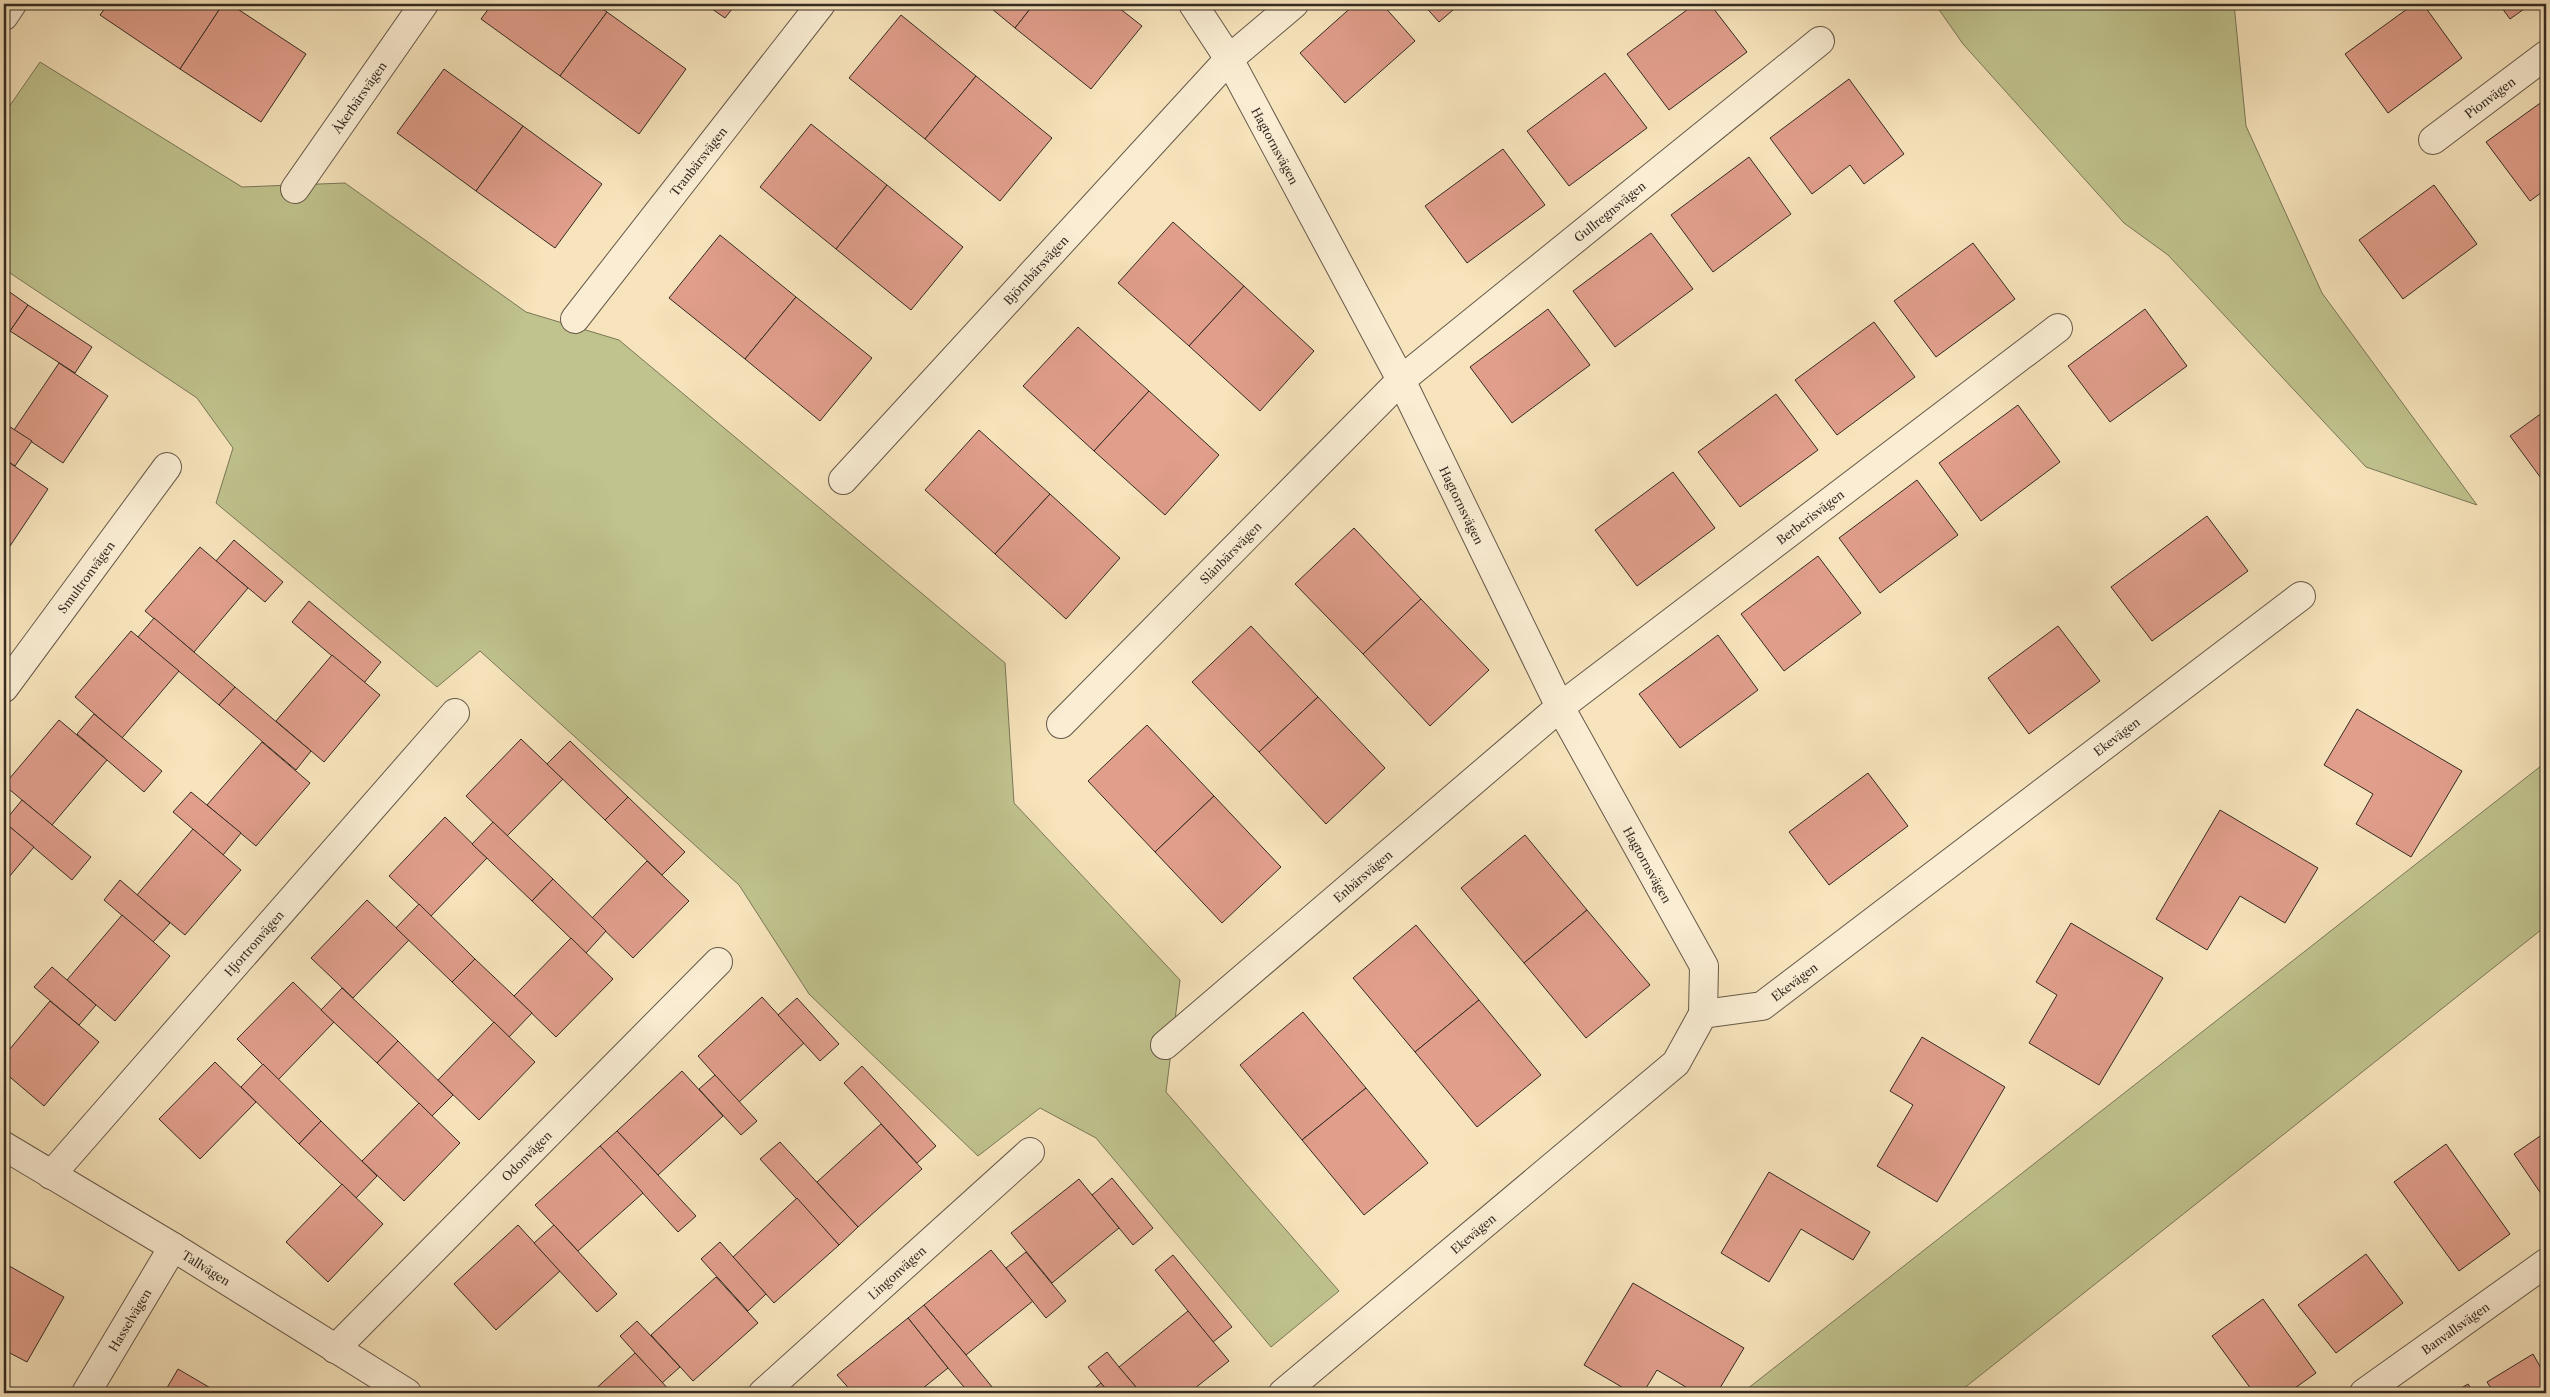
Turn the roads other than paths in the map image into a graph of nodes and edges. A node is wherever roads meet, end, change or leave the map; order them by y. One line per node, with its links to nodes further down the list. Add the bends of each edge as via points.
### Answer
1 (12, 4): 6 (street)
2 (424, 4): 11 (street, Åkerbärsvägen)
3 (821, 4): 12 (street, Tranbärsvägen)
4 (1193, 4): 9 (street, Hagtornsvägen)
5 (1294, 4): 9 (street, Björnbärsvägen)
6 (4, 16)
7 (1820, 40): 14 (street, Gullregnsvägen)
8 (2546, 55): 10 (street, Pionvägen)
9 (1229, 59): 14 (street, Hagtornsvägen); 16 (street, Björnbärsvägen)
10 (2433, 140)
11 (295, 190)
12 (576, 319)
13 (2058, 328): 19 (street, Berberisvägen)
14 (1401, 380): 19 (street, Hagtornsvägen); 21 (street, Slånbärsvägen)
15 (167, 467): 18 (street, Smultronvägen)
16 (843, 480)
17 (2301, 596): 23 (street, Ekevägen, via 1762,1006)
18 (4, 688)
19 (1560, 707): 23 (street, Hagtornsvägen, via 1704,966); 24 (street, Enbärsvägen)
20 (455, 713): 27 (street, Hjortronvägen)
21 (1061, 724)
22 (718, 962): 30 (street, Odonvägen)
23 (1703, 1014): 34 (street, Ekevägen, via 1676,1063)
24 (1165, 1046)
25 (4, 1146): 27 (street, Tallvägen)
26 (1030, 1152): 33 (street, Lingonvägen)
27 (51, 1175): 28 (street, Tallvägen)
28 (173, 1247): 30 (street, Tallvägen); 31 (street, Hasselvägen)
29 (2546, 1263): 35 (street, Banvallsvägen)
30 (335, 1349): 32 (street, Tallvägen)
31 (86, 1393)
32 (407, 1393)
33 (763, 1393)
34 (1283, 1393)
35 (2364, 1393)

